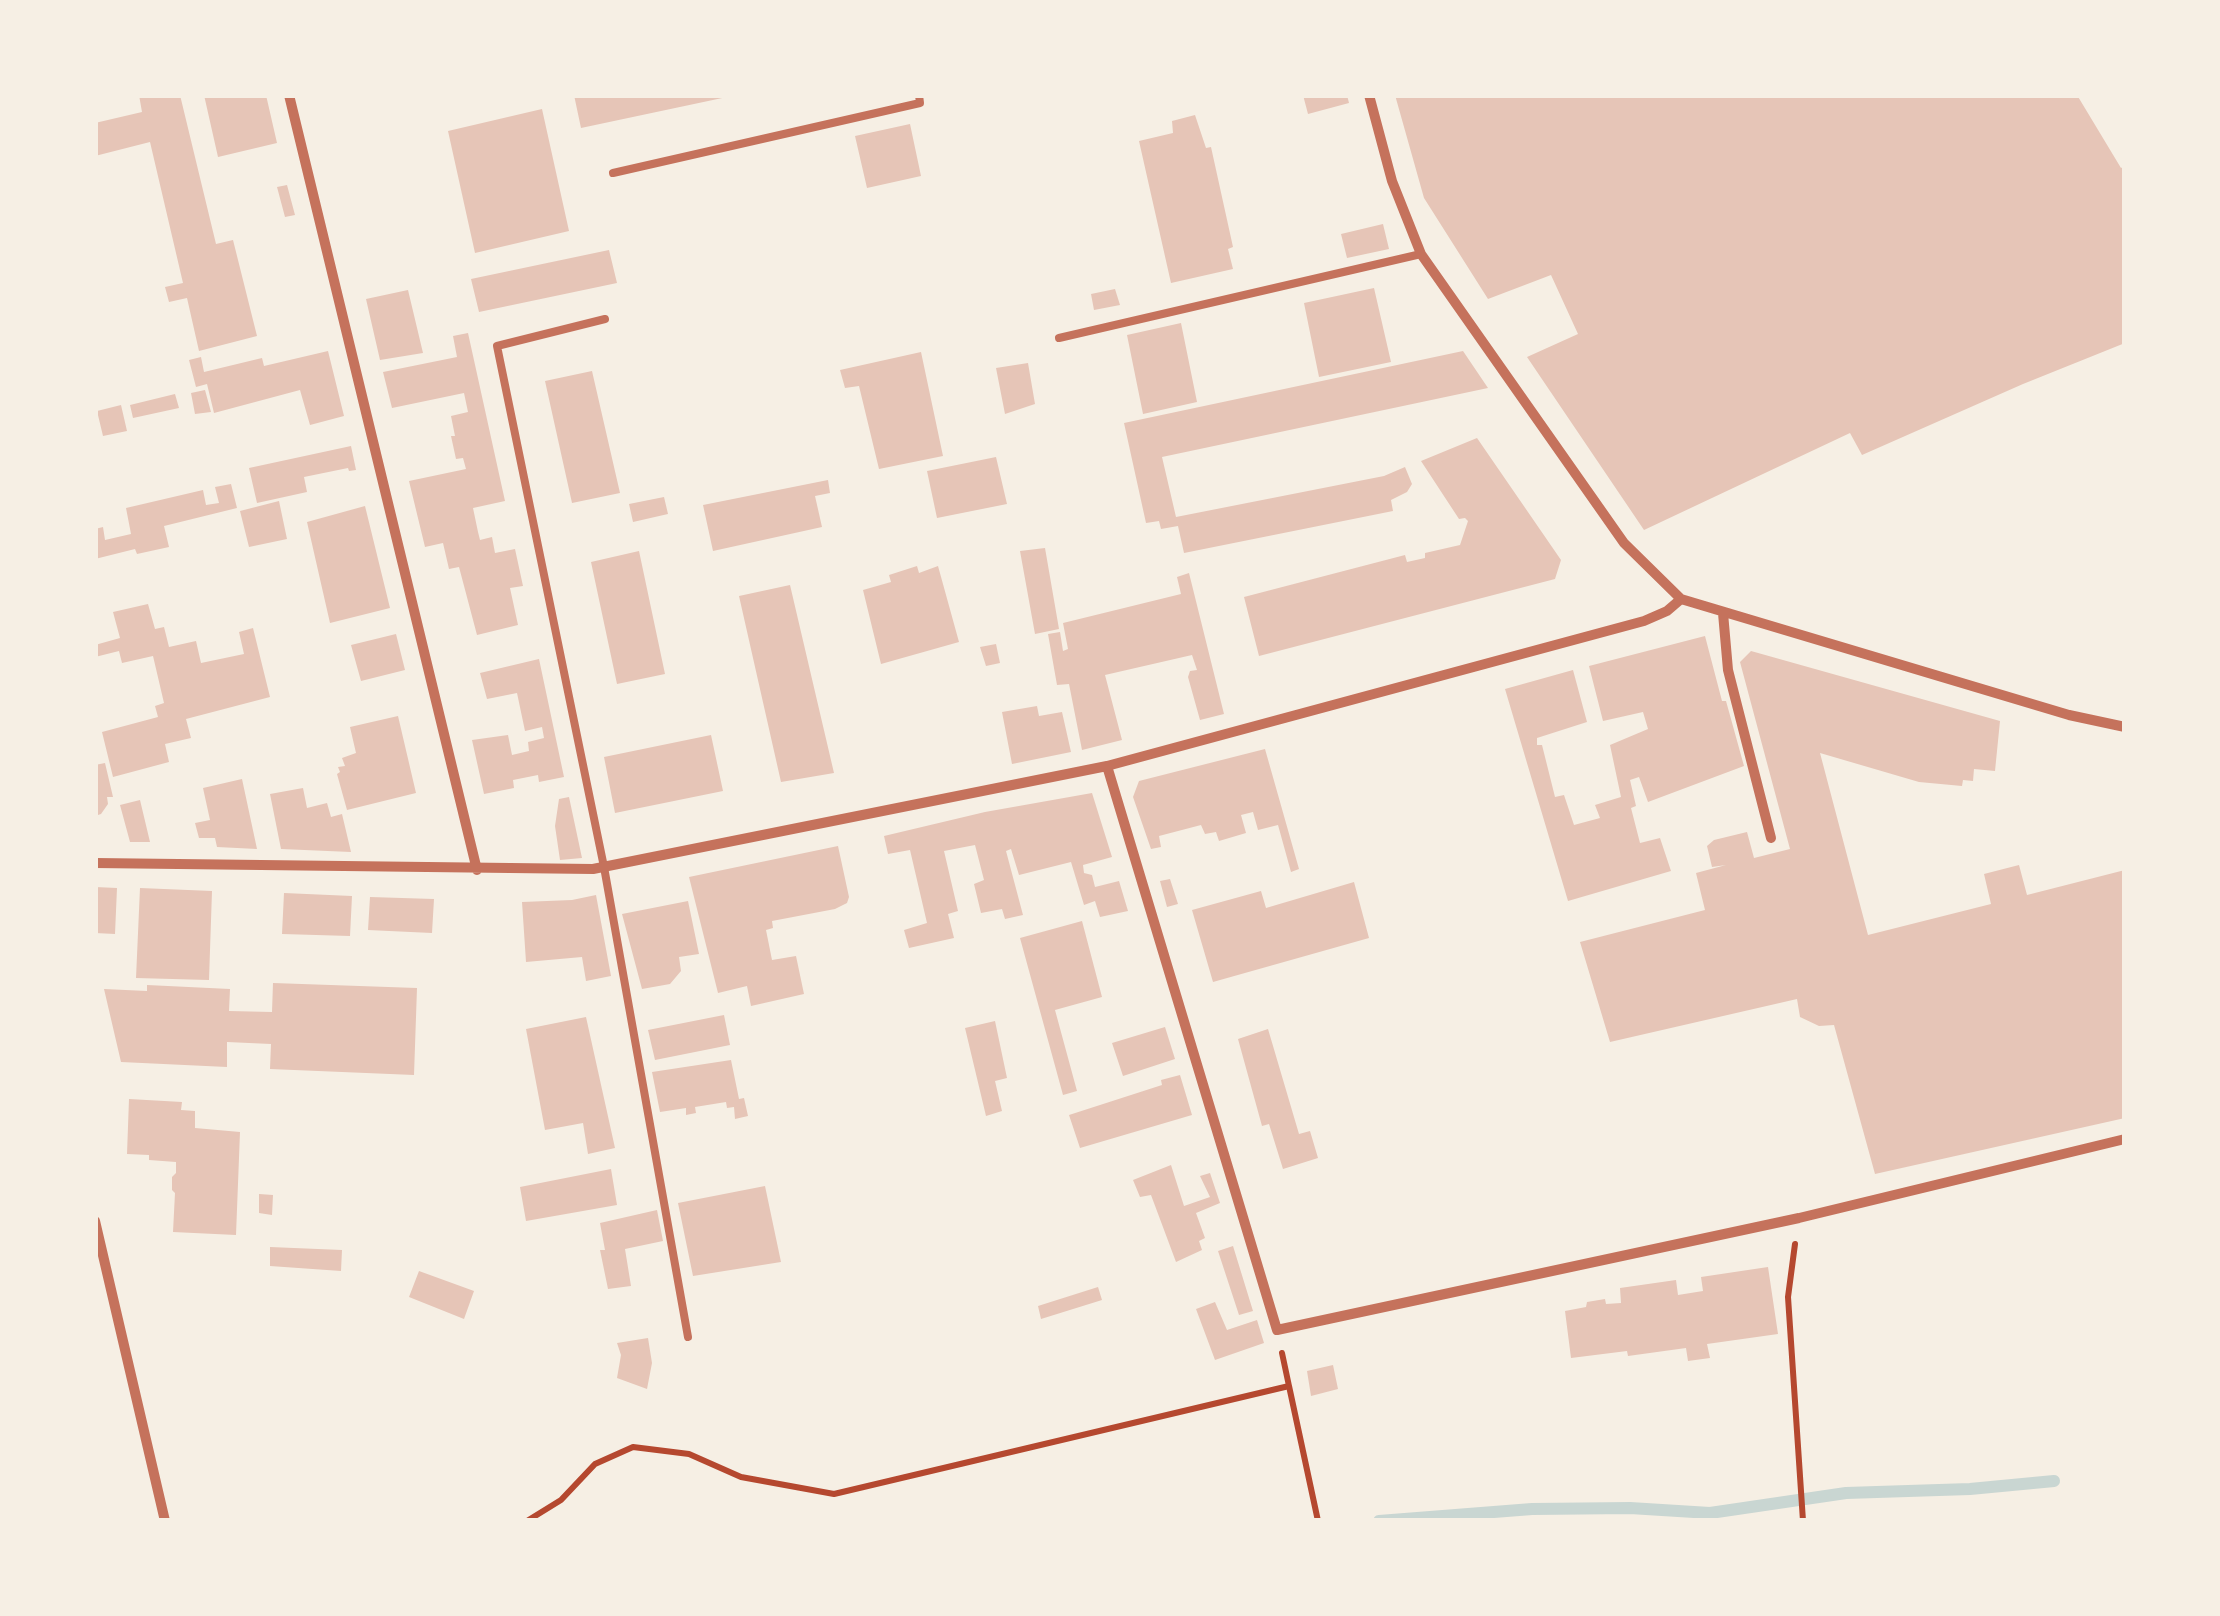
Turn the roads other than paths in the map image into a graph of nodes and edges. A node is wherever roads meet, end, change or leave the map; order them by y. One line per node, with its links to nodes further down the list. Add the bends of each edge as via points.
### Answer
1 (289, 95): 15 (street)
2 (919, 95): 4 (lane, via 920,103)
3 (1369, 95): 5 (street)
4 (613, 173)
5 (1421, 254): 7 (lane); 8 (street, via 1624,543)
6 (605, 319): 14 (lane, via 497,346)
7 (1059, 338)
8 (1681, 599): 9 (street); 11 (street, via 1644,621)
9 (1724, 613): 10 (street); 12 (street, via 1728,670)
10 (2125, 727)
11 (1107, 766): 14 (street); 16 (street, via 1277,1330 1799,1218)
12 (1772, 838)
13 (95, 863): 15 (street)
14 (598, 868): 15 (street); 18 (lane)
15 (477, 870)
16 (2125, 1139)
17 (95, 1221): 19 (street)
18 (688, 1337)
19 (166, 1521)

